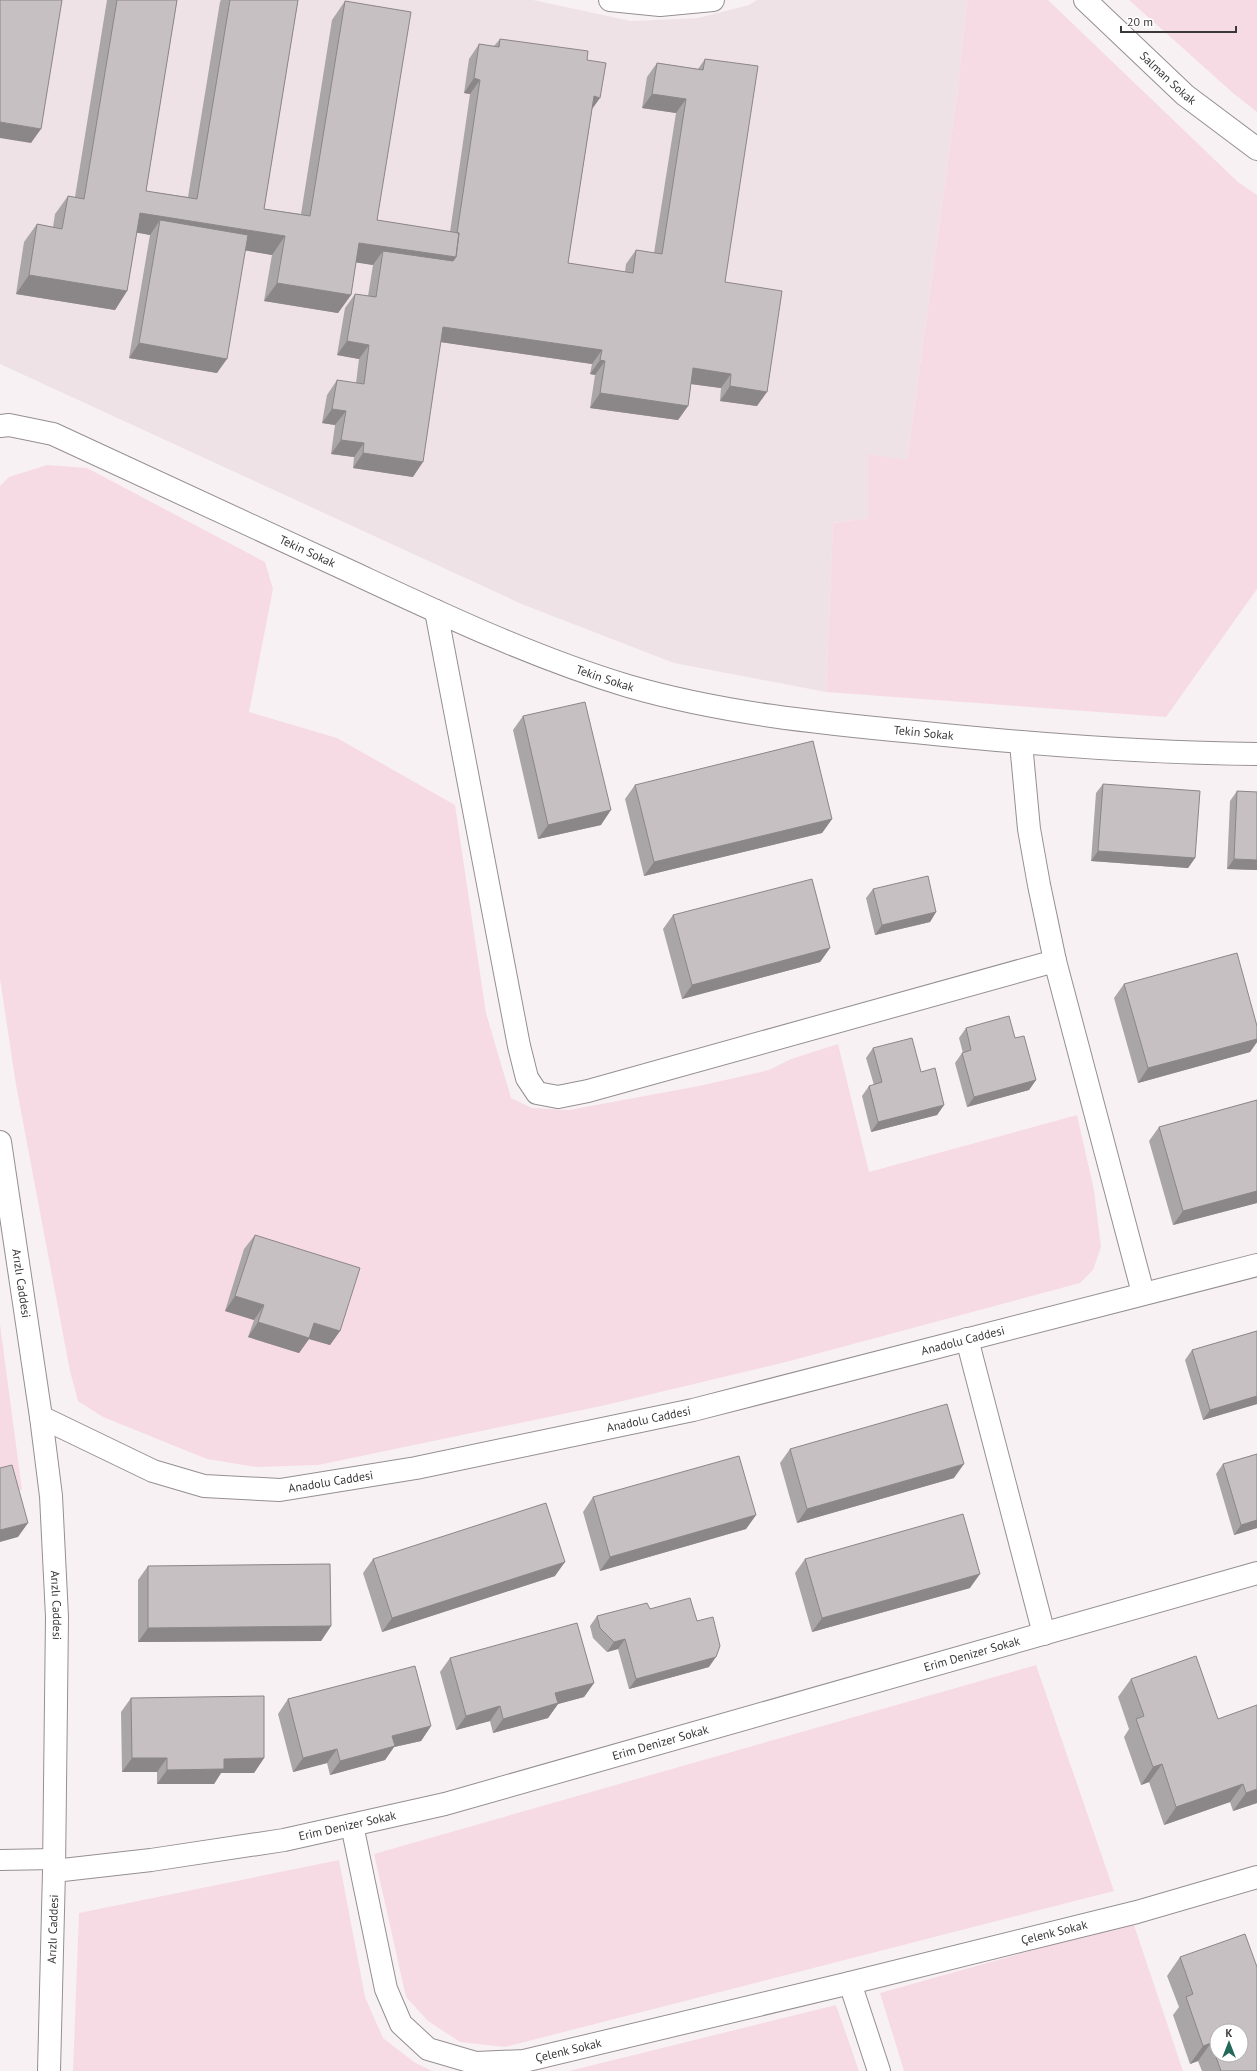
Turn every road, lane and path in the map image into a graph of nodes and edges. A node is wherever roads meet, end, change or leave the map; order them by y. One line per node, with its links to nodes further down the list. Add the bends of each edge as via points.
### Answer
1 (610, 0): 2 (street, via 660,5)
2 (713, 0)
3 (1085, 0): 4 (street, Salman Sokak, via 1185,95)
4 (1257, 149)
5 (0, 426): 6 (street, Tekin Sokak, via 53,434)
6 (436, 611): 7 (street, Tekin Sokak, via 548,658 629,686 804,721); 9 (street, via 519,1046 527,1078 537,1093 558,1097 588,1091)
7 (1020, 743): 8 (street, Tekin Sokak, via 1212,754); 9 (street, via 1038,885)
8 (1257, 754)
9 (1055, 960): 12 (street)
10 (0, 1142): 14 (street, Arızlı Caddesi)
11 (1257, 1265): 12 (street, Anadolu Caddesi)
12 (1143, 1293): 13 (street, Anadolu Caddesi)
13 (967, 1339): 14 (street, Anadolu Caddesi, via 693,1410 416,1468 280,1490 204,1486 153,1471); 16 (street)
14 (41, 1417): 19 (street, Arızlı Caddesi, via 51,1496 57,1617)
15 (1257, 1573): 16 (street, Erim Denizer Sokak)
16 (1044, 1634): 17 (street, Erim Denizer Sokak, via 445,1804)
17 (352, 1825): 19 (street, Erim Denizer Sokak, via 284,1840 151,1860); 21 (street, Çelenk Sokak, via 386,1989 401,2024 428,2049 476,2063 524,2061)
18 (0, 1860): 19 (lane)
19 (54, 1865): 22 (street, Arızlı Caddesi)
20 (1257, 1877): 21 (street, Çelenk Sokak, via 1137,1912)
21 (850, 1983): 23 (street)
22 (49, 2071)
23 (879, 2071)

